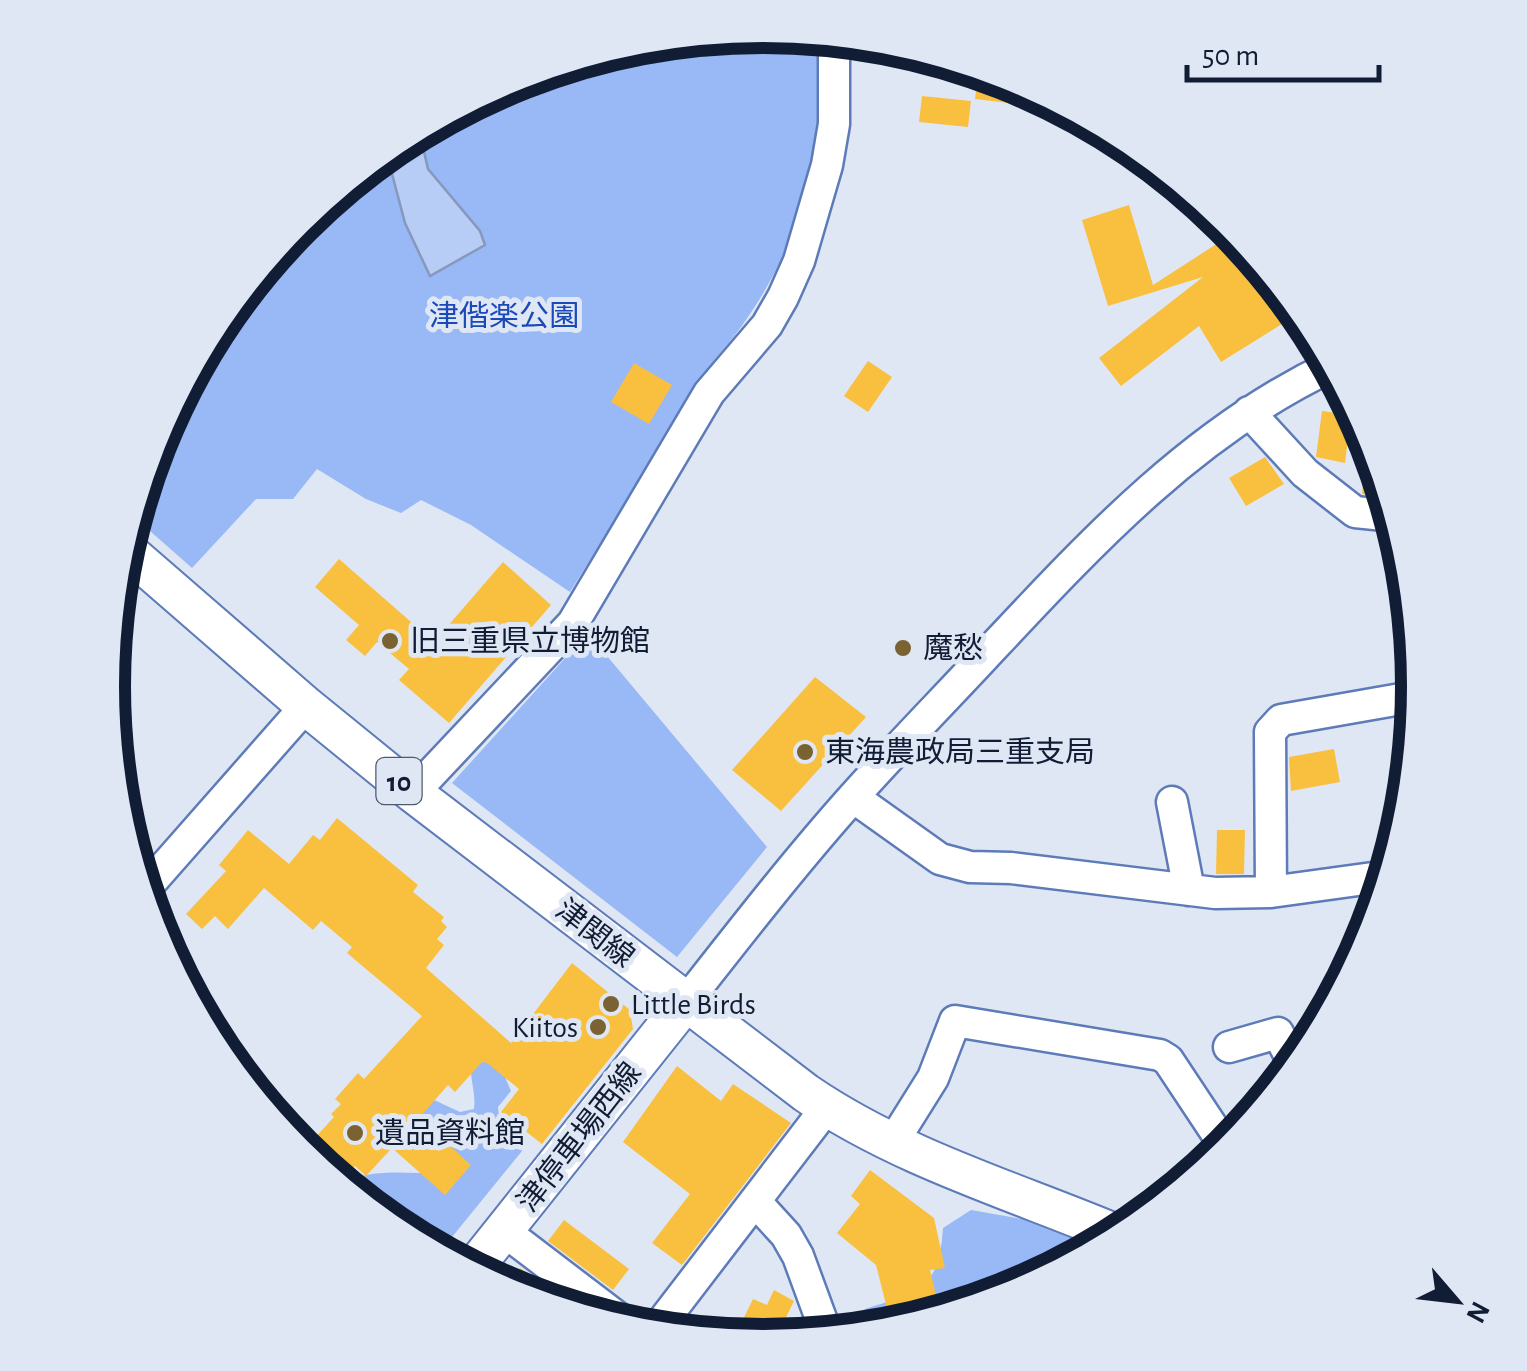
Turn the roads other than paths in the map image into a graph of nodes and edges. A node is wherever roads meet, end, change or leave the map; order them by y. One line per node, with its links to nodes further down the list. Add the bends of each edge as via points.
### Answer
1 (834, 52): 8 (street, via 827,165 799,261 767,326 709,393 572,622)
2 (1321, 376): 3 (street)
3 (1249, 412): 4 (street, via 1305,473 1355,512); 9 (street, via 1114,521)
4 (1378, 514)
5 (138, 560): 7 (main road, 津関線 / 10)
6 (1401, 699): 14 (street, via 1281,720 1270,732)
7 (306, 706): 8 (main road, 津関線 / 10); 11 (street)
8 (413, 793): 15 (main road, 津関線 / 10)
9 (853, 797): 13 (street, via 952,864); 15 (street)
10 (1172, 802): 13 (street)
11 (155, 878)
12 (1372, 878): 14 (street)
13 (1190, 890): 14 (street)
14 (1271, 892)
15 (685, 1002): 18 (main road, 津関線 / 10); 23 (main road, 津停車場西線)
16 (1229, 1047): 17 (street, via 1278,1033)
17 (1287, 1050)
18 (827, 1107): 20 (main road, 津関線 / 10); 21 (street)
19 (1218, 1134): 20 (street, via 1160,1055 955,1021 933,1078)
20 (893, 1142): 22 (main road, 津関線 / 10)
21 (754, 1202): 26 (street); 27 (street, via 798,1256)
22 (1100, 1227)
23 (504, 1232): 24 (main road, 津停車場西線); 25 (street)
24 (482, 1258)
25 (596, 1301)
26 (667, 1316)
27 (822, 1320)

